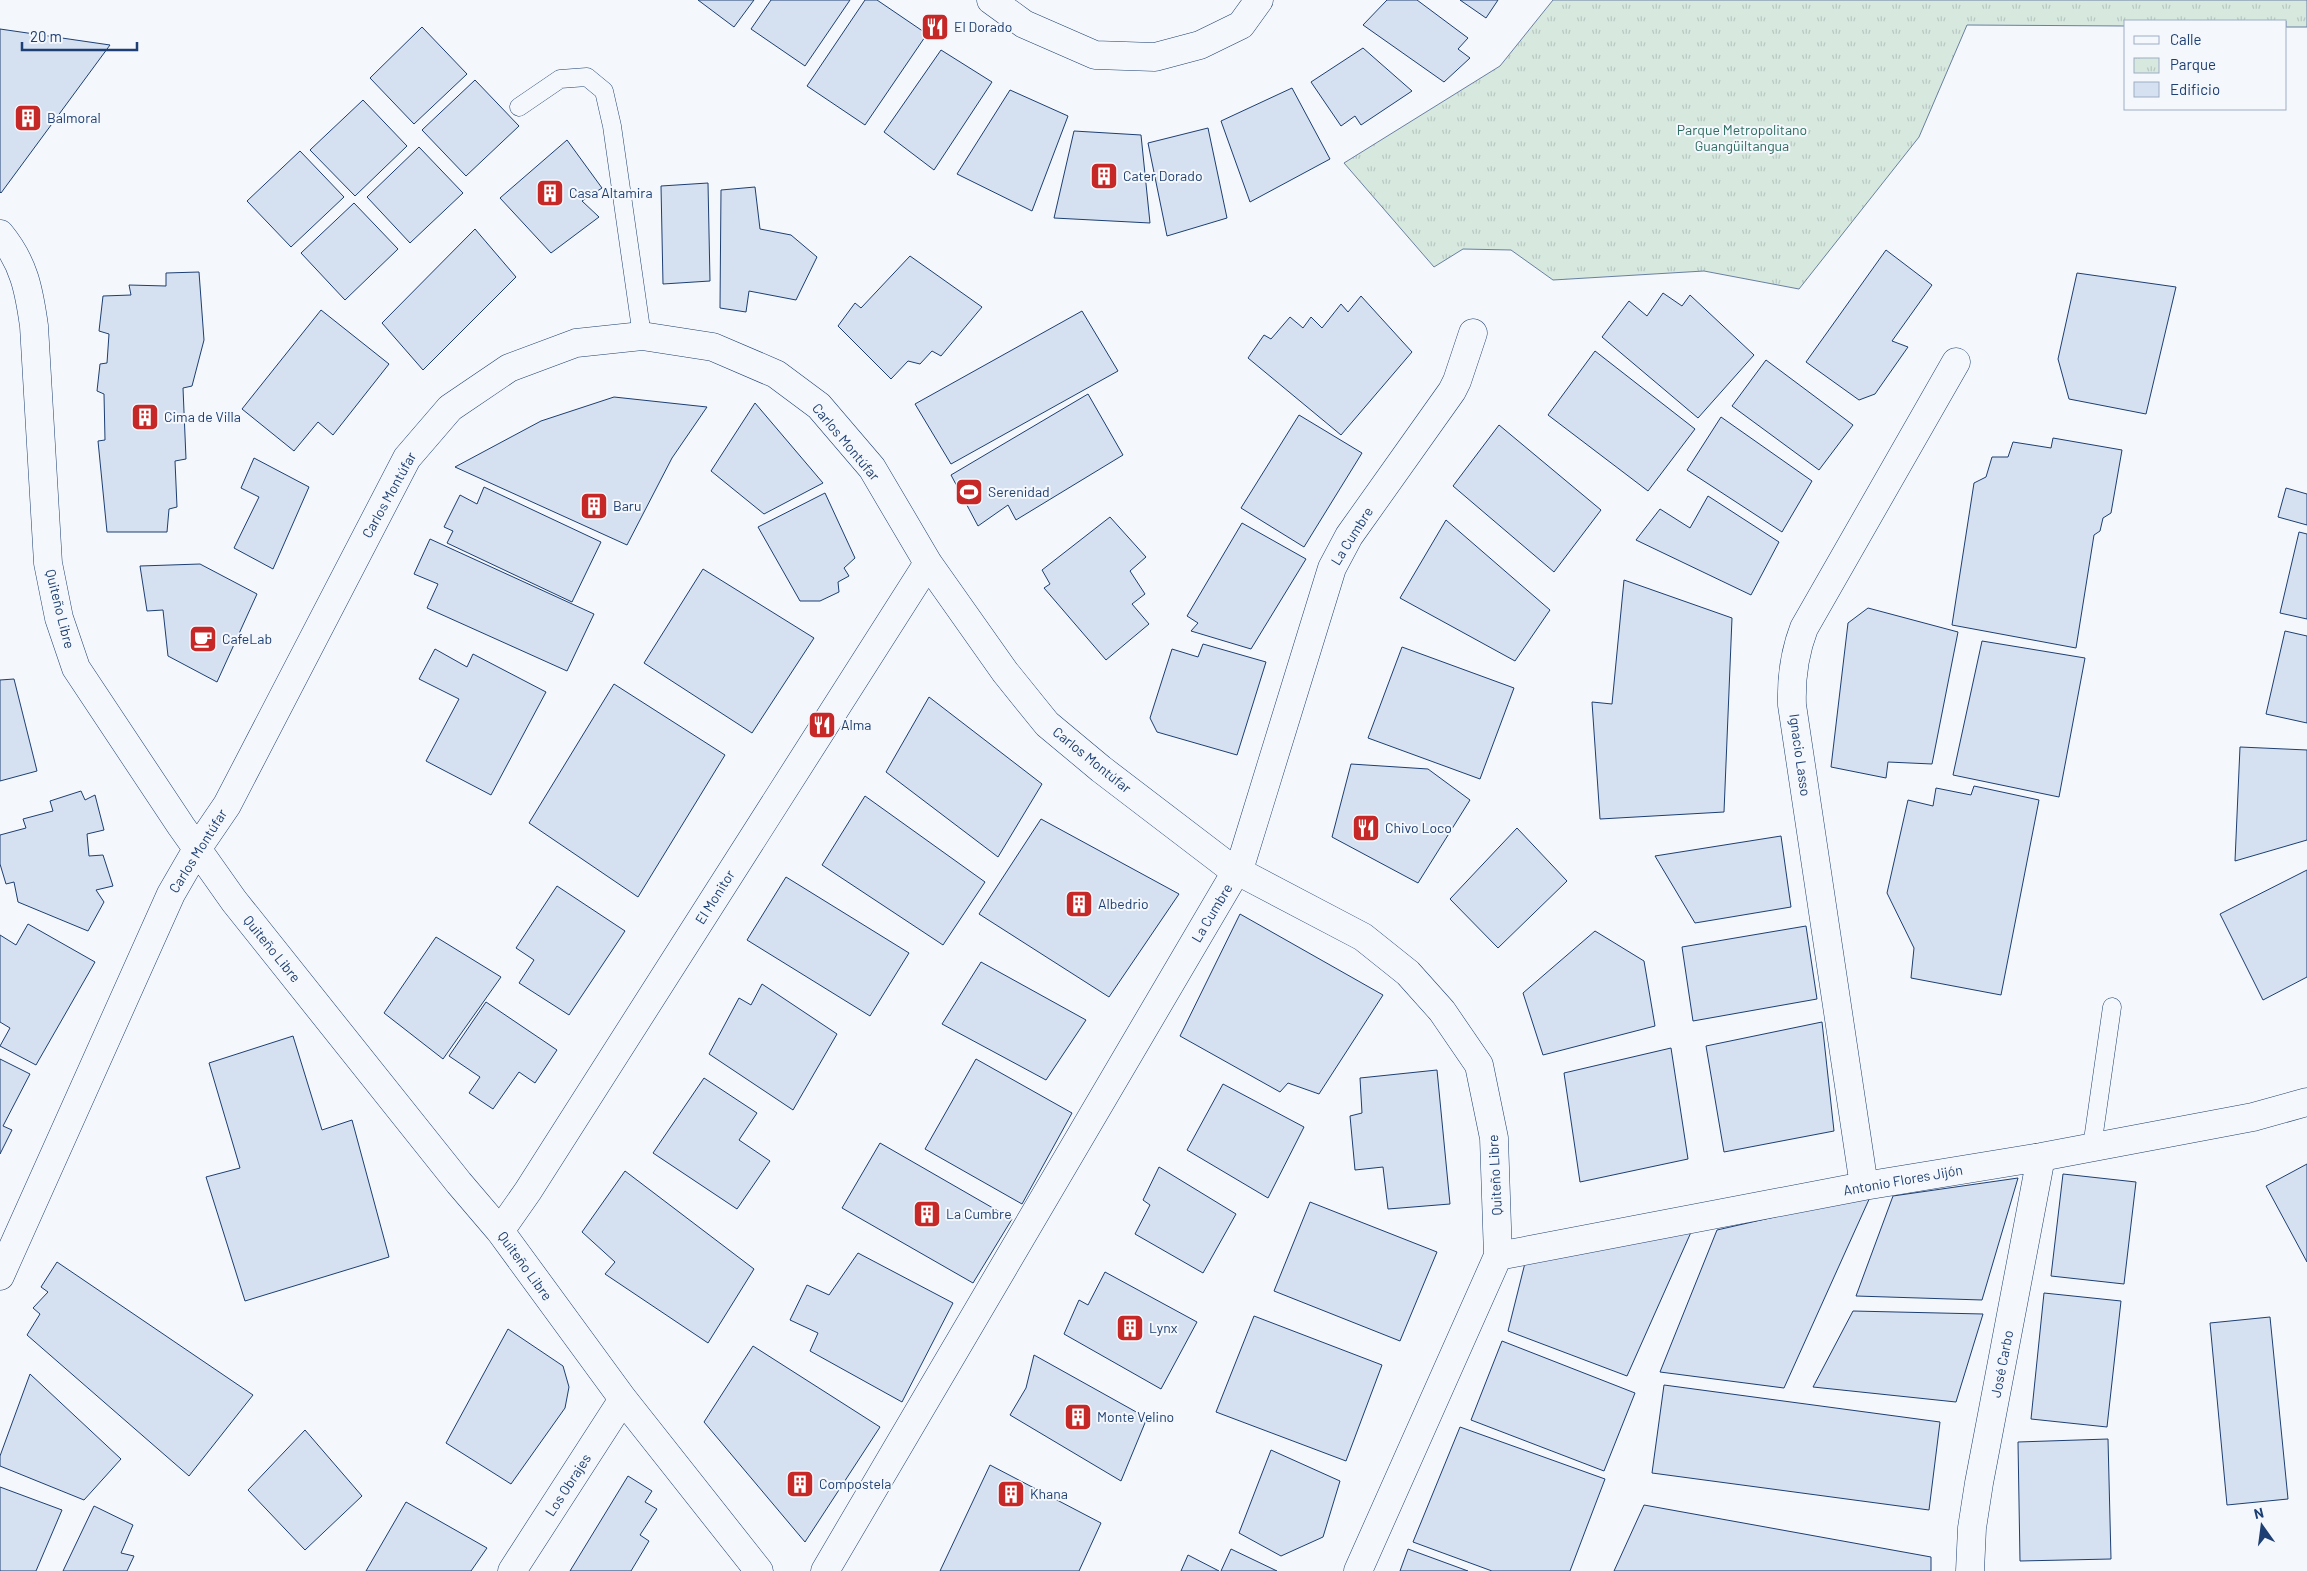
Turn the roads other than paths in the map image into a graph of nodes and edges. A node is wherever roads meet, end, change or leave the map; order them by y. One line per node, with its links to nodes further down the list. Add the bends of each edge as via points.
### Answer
1 (991, 0): 2 (street, via 1024,24 1095,55 1155,57 1200,45 1241,25)
2 (1259, 0)
3 (519, 107): 6 (lane, via 560,79 587,77 604,91 612,126)
4 (0, 234): 9 (street, Quiteño Libre, via 14,251 28,286 34,326 48,563 59,618 76,668)
5 (1473, 333): 10 (street, La Cumbre, via 1452,391 1349,536 1332,568)
6 (642, 336): 8 (street, Carlos Montúfar, via 713,347 776,374 820,406 872,468); 9 (street, Carlos Montúfar, via 576,343 508,368 450,408 407,458 227,805)
7 (1956, 362): 15 (street, Ignacio Lasso, via 1804,628 1791,680 1792,705)
8 (928, 563): 10 (street, Carlos Montúfar, via 1005,672 1047,724 1228,866); 16 (street, El Monitor, via 539,1174)
9 (197, 849): 16 (street, Quiteño Libre, via 234,901); 18 (street, Carlos Montúfar, via 171,894)
10 (1239, 870): 17 (street, Quiteño Libre, via 1363,938 1408,973 1442,1011 1480,1065 1494,1138); 22 (street, La Cumbre)
11 (2112, 1007): 13 (lane)
12 (2307, 1102): 13 (street, Antonio Flores Jijón, via 2253,1117)
13 (2092, 1147): 14 (street, Antonio Flores Jijón)
14 (2041, 1157): 15 (street, Antonio Flores Jijón); 24 (street, José Carbo, via 1979,1483)
15 (1864, 1186): 17 (street, Antonio Flores Jijón)
16 (500, 1230): 19 (street, Quiteño Libre)
17 (1498, 1256): 23 (street, Quiteño Libre)
18 (0, 1276)
19 (623, 1399): 20 (street, Los Obrajes); 21 (street, Quiteño Libre)
20 (512, 1571)
21 (759, 1571)
22 (825, 1571)
23 (1358, 1571)
24 (1970, 1571)

